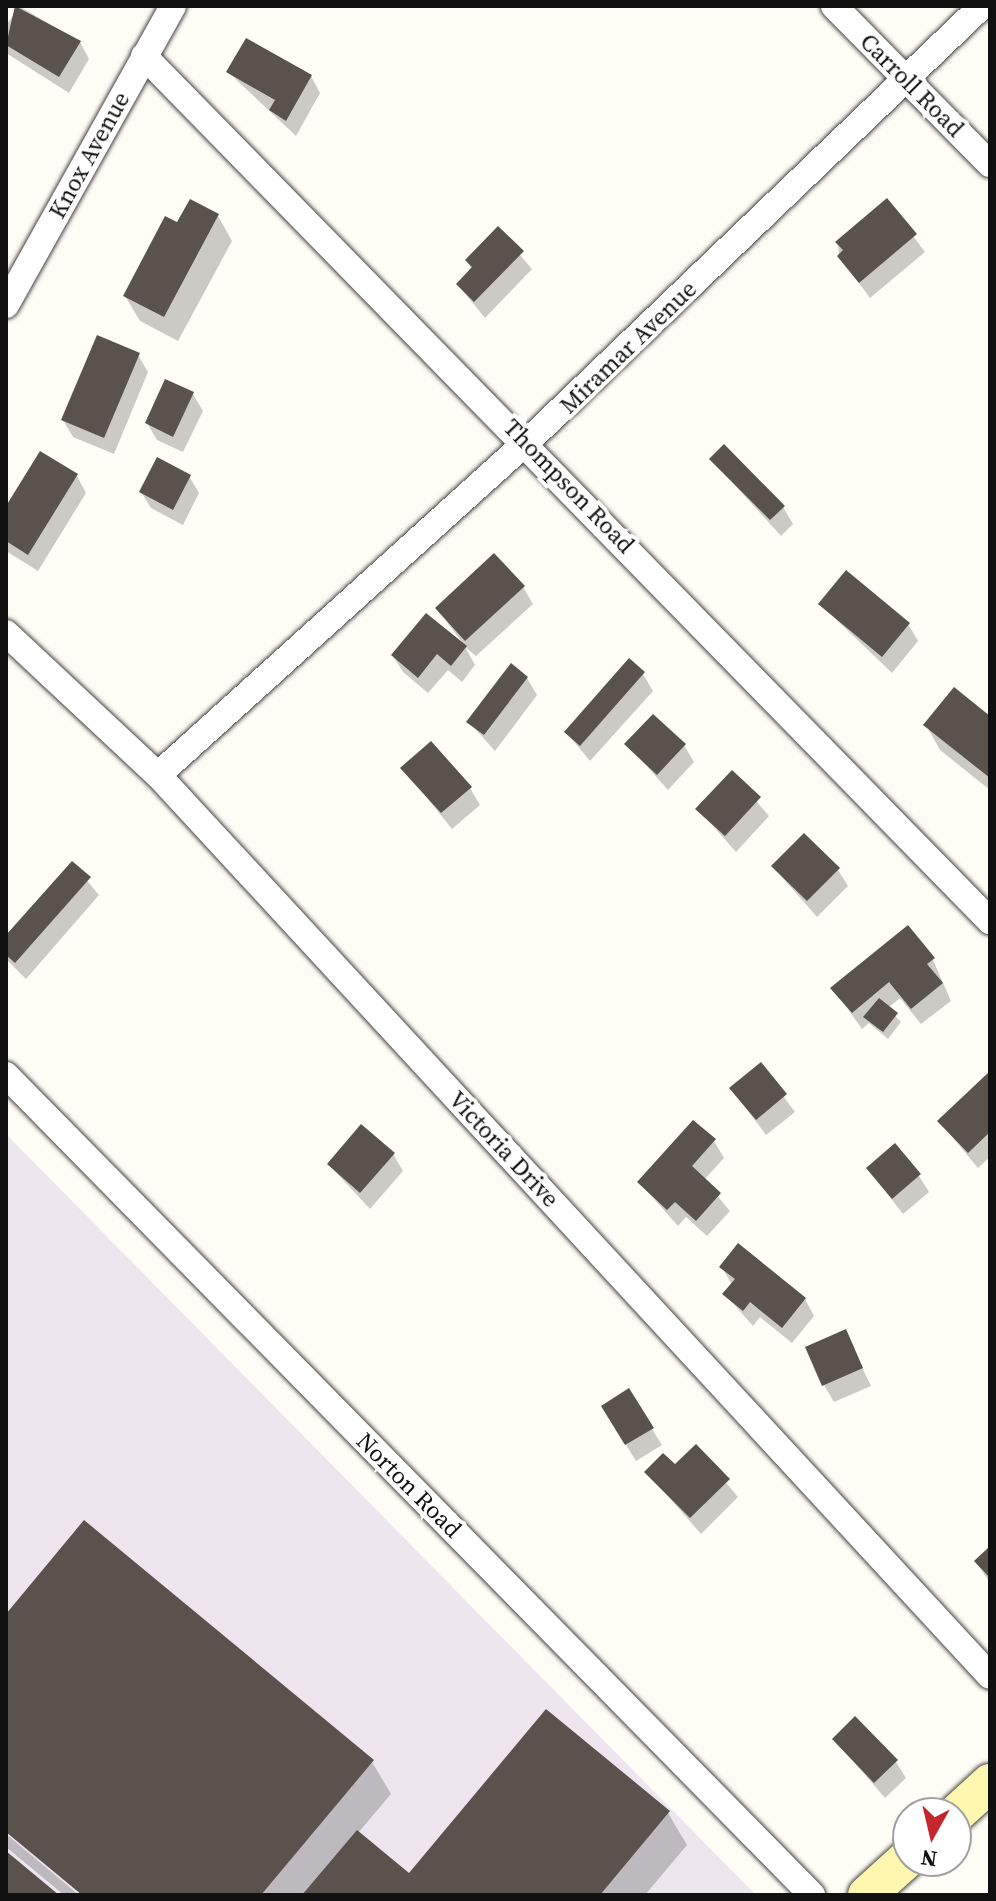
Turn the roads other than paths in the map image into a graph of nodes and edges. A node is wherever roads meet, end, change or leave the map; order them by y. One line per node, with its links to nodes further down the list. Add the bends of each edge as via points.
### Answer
1 (173, 6): 4 (street, Knox Avenue)
2 (834, 6): 5 (street, Carroll Road)
3 (982, 6): 5 (street, Miramar Avenue)
4 (144, 56): 7 (street, Knox Avenue); 8 (street, Thompson Road)
5 (908, 80): 6 (street, Carroll Road); 8 (street, Miramar Avenue)
6 (990, 164)
7 (6, 305)
8 (527, 442): 10 (street, Miramar Avenue); 11 (street, Thompson Road)
9 (6, 633): 10 (street, Victoria Drive)
10 (158, 775): 13 (street, Victoria Drive)
11 (990, 921)
12 (6, 1075): 17 (street, Norton Road)
13 (990, 1676)
14 (990, 1783): 15 (main road)
15 (972, 1799)
16 (892, 1872): 18 (main road)
17 (812, 1895)
18 (867, 1895)

